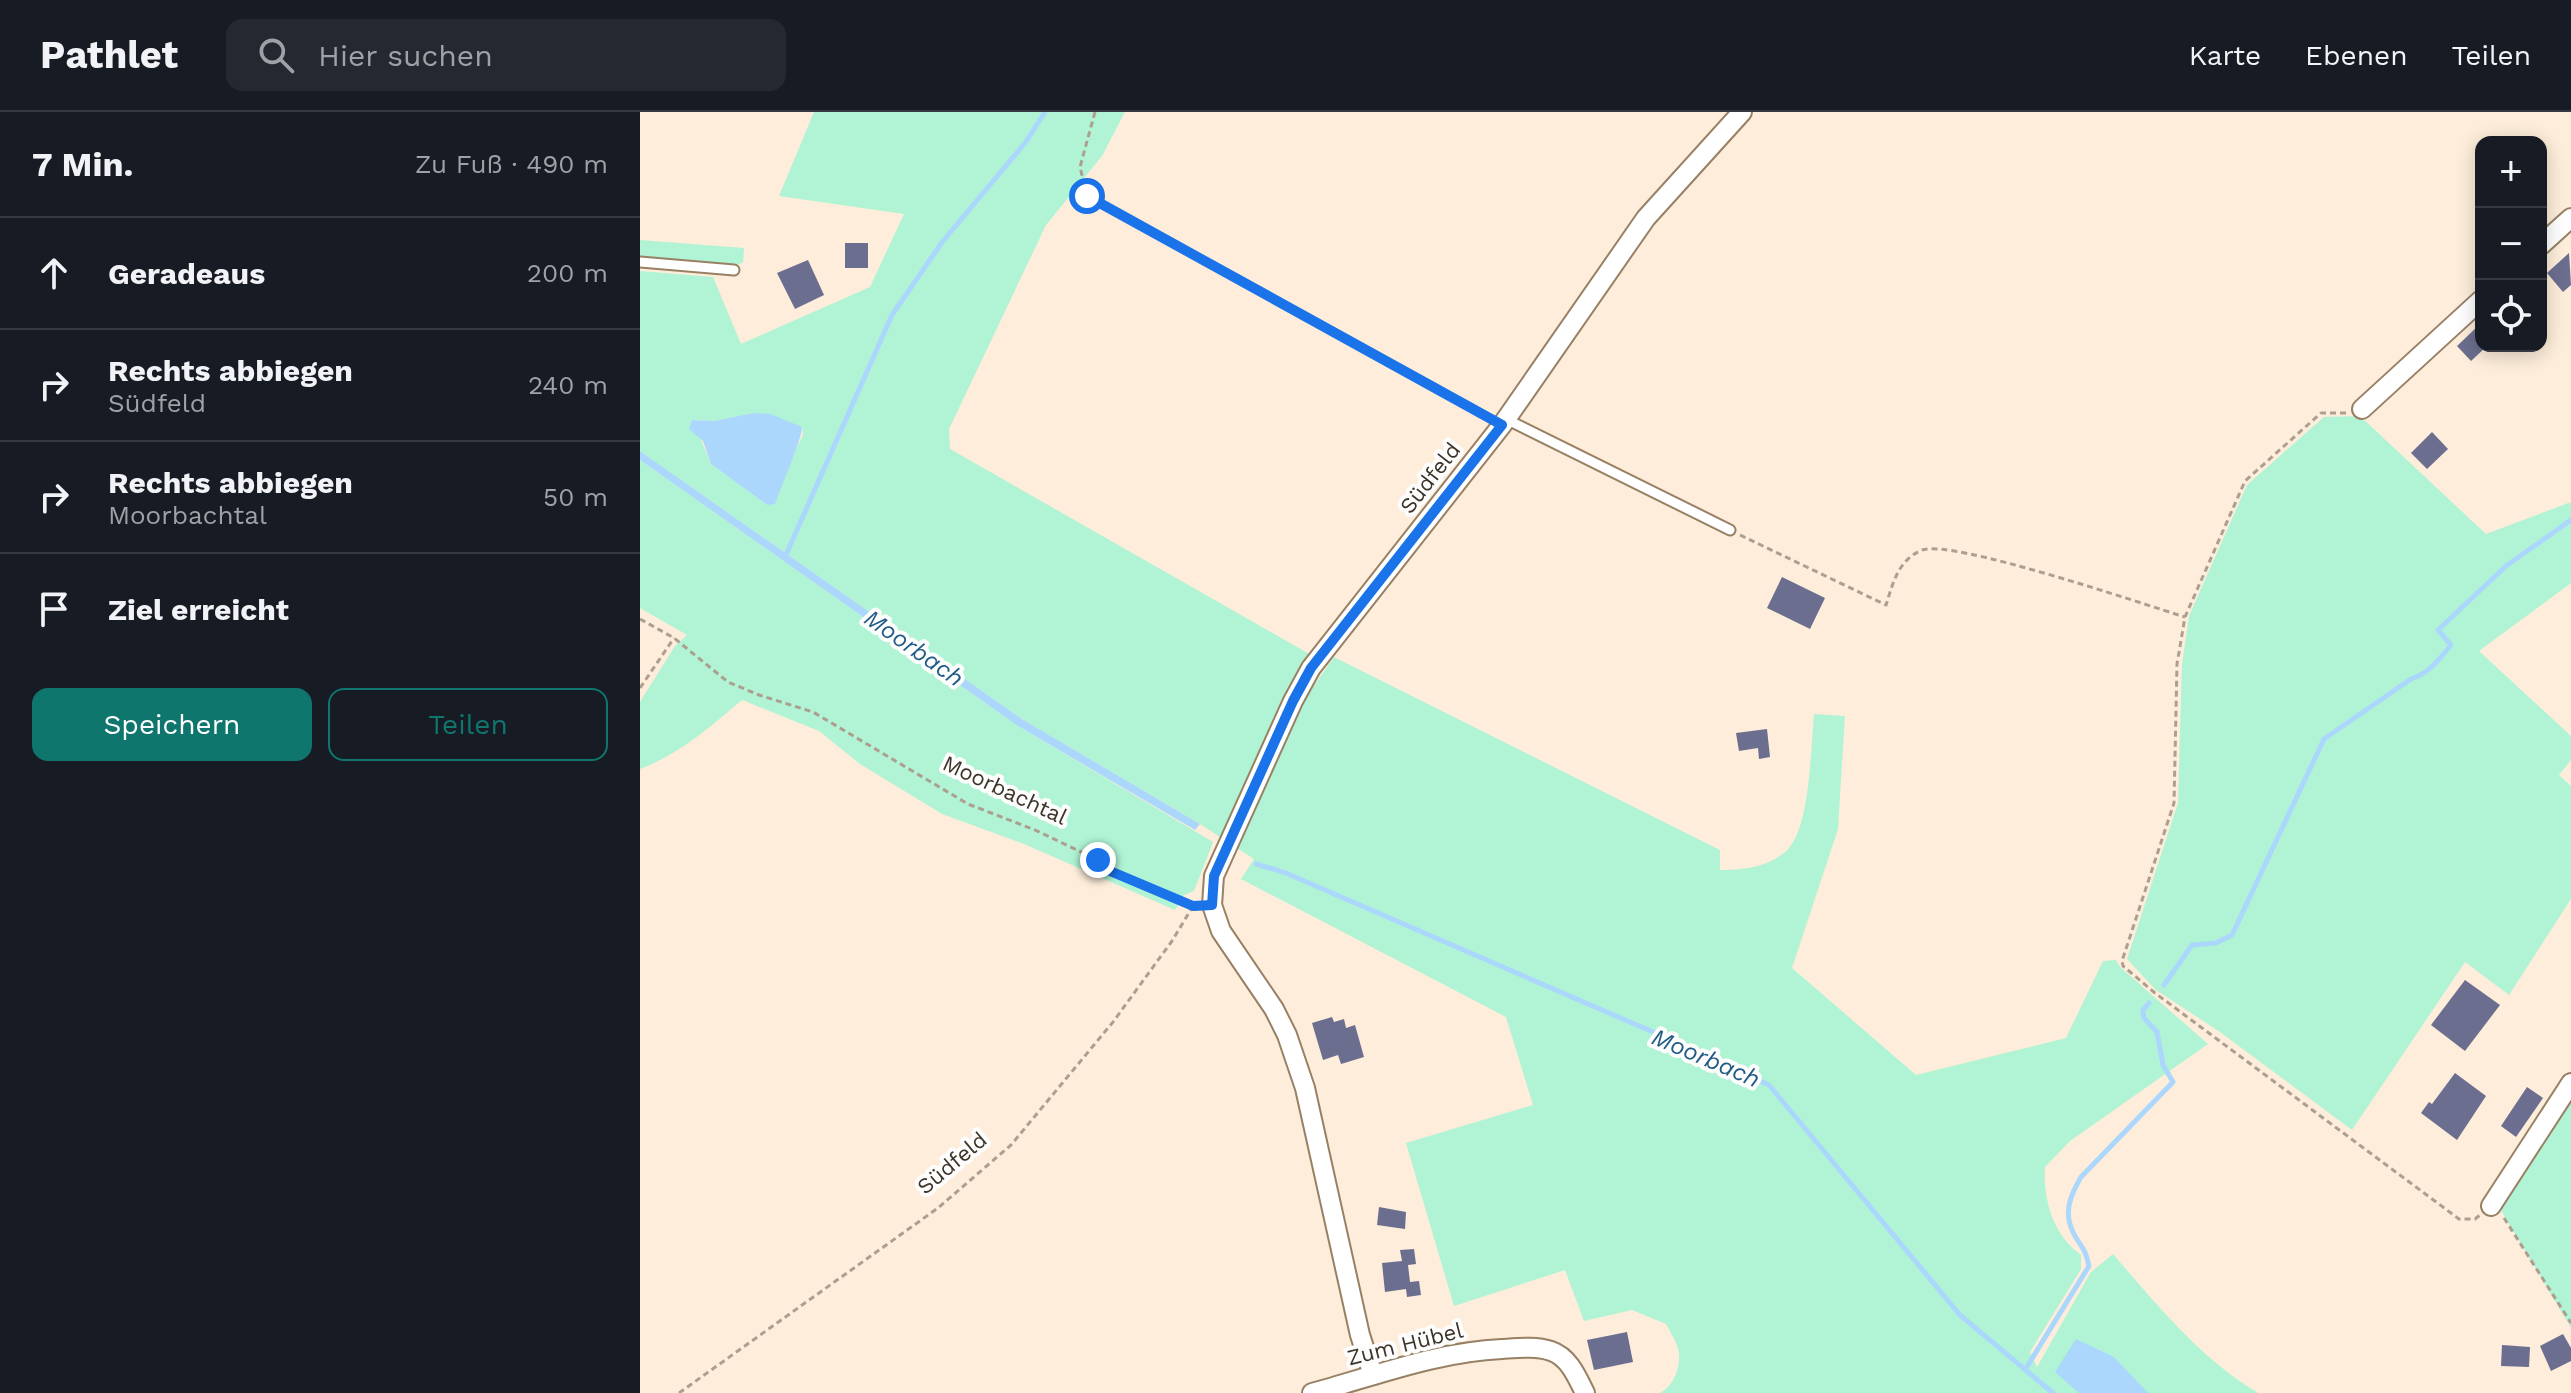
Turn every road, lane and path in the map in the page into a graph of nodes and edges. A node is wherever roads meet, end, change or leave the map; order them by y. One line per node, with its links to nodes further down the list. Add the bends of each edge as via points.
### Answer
1 (1095, 112): 9 (path, via 1080,167 1087,196)
2 (1742, 112): 9 (street, Südfeld, via 1646,218)
3 (2571, 218): 4 (street)
4 (2547, 240)
5 (640, 262): 6 (lane)
6 (734, 270)
7 (2475, 305): 8 (street)
8 (2362, 409): 11 (path, via 2321,413 2245,481)
9 (1504, 422): 10 (lane); 15 (street, Südfeld, via 1311,668 1214,876)
10 (1730, 530): 11 (path, via 1886,605 1906,559 1925,549 1955,550)
11 (2185, 617): 18 (path, via 2177,664 2174,803 2123,966 2459,1219 2475,1219)
12 (640, 619): 13 (path, Moorbachtal)
13 (674, 638): 14 (path); 16 (path, Moorbachtal, via 728,682 813,712 968,804)
14 (640, 688)
15 (1212, 905): 16 (path, Moorbachtal); 20 (street, via 1221,931 1287,1035 1305,1088)
16 (1193, 906): 21 (path, Südfeld, via 1113,1022 1011,1145 938,1208)
17 (2571, 1083): 18 (street)
18 (2491, 1206): 19 (path, via 2505,1219)
19 (2571, 1323)
20 (1373, 1375): 22 (street, Zum Hübel); 23 (street, Zum Hübel, via 1477,1350 1525,1347 1553,1351 1569,1363)
21 (679, 1393)
22 (1312, 1393)
23 (1585, 1393)

